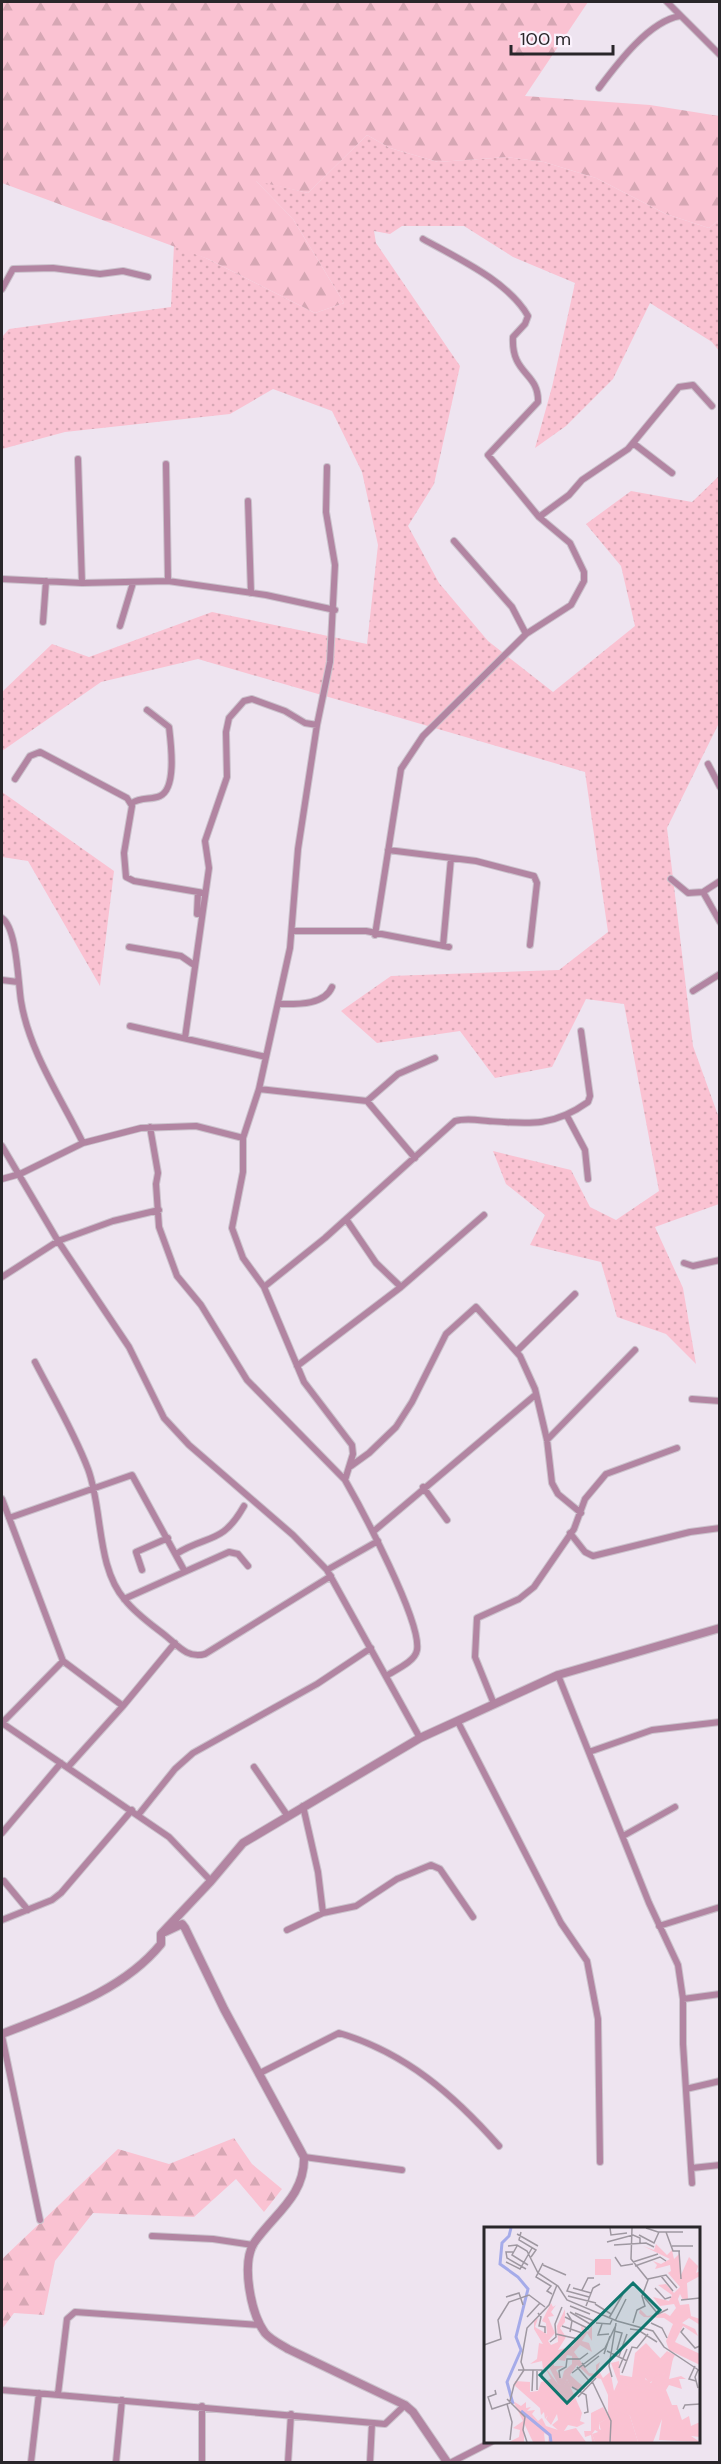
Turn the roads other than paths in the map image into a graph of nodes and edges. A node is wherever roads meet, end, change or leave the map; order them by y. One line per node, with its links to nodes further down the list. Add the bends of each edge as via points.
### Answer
1 (667, 2): 2 (street)
2 (680, 16): 3 (street); 4 (street, via 666,20 637,43)
3 (720, 55)
4 (599, 88)
5 (423, 239): 15 (street, via 479,270 528,316 513,337 514,358 536,386 538,402 488,455)
6 (148, 277): 7 (street, via 123,271 100,274 19,268 13,269)
7 (2, 289)
8 (712, 406): 9 (street, via 697,388 688,384 679,387)
9 (633, 443): 13 (street); 15 (street)
10 (78, 459): 20 (street)
11 (166, 464): 19 (street)
12 (327, 467): 23 (street, via 327,513 335,566)
13 (672, 473)
14 (248, 501): 22 (street)
15 (539, 517): 26 (street, via 570,543 585,576 570,605)
16 (454, 542): 26 (street, via 512,606)
17 (2, 579): 18 (street)
18 (46, 581): 20 (street); 24 (street)
19 (168, 581): 21 (street); 22 (street)
20 (82, 583): 21 (street)
21 (133, 583): 25 (street)
22 (251, 593): 23 (street)
23 (334, 610): 28 (street, via 330,662)
24 (43, 622)
25 (120, 626)
26 (526, 634): 33 (street, via 423,736 406,758 400,769)
27 (147, 710): 32 (street, via 169,727 173,772 166,792)
28 (317, 725): 37 (street, via 252,699 244,701 229,718 227,777 205,841 209,862); 41 (street, via 295,874)
29 (708, 764): 31 (street)
30 (15, 780): 32 (street, via 30,756 40,752)
31 (720, 787)
32 (132, 802): 37 (street, via 123,853 126,877)
33 (388, 850): 34 (street); 42 (street)
34 (452, 858): 42 (street, via 446,946); 43 (street, via 537,879)
35 (671, 879): 38 (street, via 688,893)
36 (720, 881): 38 (street)
37 (201, 892): 45 (street)
38 (703, 892): 40 (street)
39 (2, 918): 48 (street, via 10,928)
40 (720, 922)
41 (292, 931): 42 (street, via 366,931); 51 (street)
42 (375, 935)
43 (530, 945)
44 (129, 947): 45 (street, via 181,956)
45 (194, 965): 54 (street)
46 (720, 974): 50 (street)
47 (2, 980): 48 (street)
48 (18, 982): 62 (street, via 34,1045)
49 (332, 987): 51 (street, via 323,998)
50 (693, 991)
51 (278, 1004): 55 (street)
52 (130, 1026): 54 (street)
53 (581, 1030): 59 (street, via 590,1099)
54 (185, 1038): 55 (street)
55 (266, 1057): 57 (street)
56 (435, 1058): 58 (street, via 398,1074)
57 (259, 1089): 58 (street); 61 (street)
58 (366, 1101): 64 (street)
59 (567, 1116): 64 (street, via 542,1123 455,1121); 67 (street, via 585,1150)
60 (150, 1127): 61 (street, via 196,1126); 62 (street); 68 (street)
61 (243, 1138): 75 (street, via 243,1172 232,1228 243,1258)
62 (83, 1143): 65 (street)
63 (2, 1146): 65 (street)
64 (415, 1158): 70 (street)
65 (20, 1174): 66 (street); 71 (street)
66 (2, 1179)
67 (588, 1179)
68 (159, 1210): 71 (street); 88 (street, via 162,1239 177,1276 212,1322 241,1372)
69 (484, 1215): 76 (street)
70 (346, 1219): 75 (street); 76 (street, via 376,1263)
71 (58, 1241): 74 (street); 105 (street, via 129,1347 164,1418 189,1445 293,1535)
72 (720, 1260): 73 (street, via 693,1266)
73 (684, 1263)
74 (2, 1277)
75 (264, 1287): 81 (street)
76 (401, 1287): 81 (street)
77 (575, 1294): 79 (street)
78 (635, 1350): 85 (street)
79 (517, 1351): 82 (street, via 535,1389); 87 (street, via 476,1307 446,1334 396,1427)
80 (35, 1362): 89 (street)
81 (297, 1366): 87 (street, via 319,1404 352,1445)
82 (534, 1396): 85 (street); 90 (street)
83 (692, 1399): 84 (street)
84 (720, 1401)
85 (547, 1440): 93 (street, via 552,1483 558,1494)
86 (677, 1448): 93 (street, via 606,1474 585,1499)
87 (350, 1466): 88 (street)
88 (345, 1480): 97 (street)
89 (95, 1487): 94 (street); 99 (street, via 132,1475); 106 (street, via 103,1546 111,1575)
90 (423, 1487): 95 (street); 97 (street)
91 (2, 1499): 94 (street)
92 (244, 1506): 101 (street, via 218,1538 191,1545)
93 (581, 1513): 98 (street)
94 (9, 1518): 110 (street)
95 (447, 1520)
96 (720, 1528): 98 (street, via 593,1556)
97 (374, 1531): 100 (street)
98 (570, 1533): 113 (street, via 528,1593 477,1618 476,1657)
99 (168, 1538): 101 (street); 103 (street, via 136,1552)
100 (378, 1541): 105 (street); 111 (street, via 416,1632 417,1651 411,1660)
101 (176, 1554): 104 (street)
102 (248, 1566): 104 (street, via 234,1551)
103 (142, 1570)
104 (184, 1570): 106 (street)
105 (329, 1573): 108 (street, via 205,1654 185,1652); 109 (street)
106 (124, 1599): 108 (street)
107 (720, 1628): 112 (street)
108 (175, 1643): 114 (street)
109 (371, 1648): 111 (street); 126 (street, via 317,1684 193,1753)
110 (63, 1661): 114 (street); 117 (street)
111 (386, 1676): 118 (street)
112 (558, 1676): 113 (street); 119 (street)
113 (494, 1704): 115 (street)
114 (123, 1706): 121 (street)
115 (458, 1722): 118 (street); 148 (street, via 561,1923 587,1961 598,2019)
116 (720, 1722): 119 (street, via 652,1730)
117 (2, 1723): 120 (street)
118 (420, 1738): 123 (street)
119 (589, 1752): 129 (street)
120 (61, 1763): 121 (street); 128 (street)
121 (68, 1767): 125 (street)
122 (254, 1767): 127 (street)
123 (303, 1806): 127 (street); 134 (street)
124 (675, 1807): 129 (street)
125 (132, 1810): 126 (street); 133 (street, via 61,1893)
126 (139, 1814): 131 (street, via 169,1837)
127 (287, 1815): 131 (street, via 243,1843)
128 (2, 1833)
129 (623, 1836): 137 (street)
130 (4, 1881): 133 (street)
131 (211, 1881): 139 (street)
132 (720, 1907): 137 (street)
133 (28, 1910): 136 (street)
134 (323, 1913): 135 (street, via 356,1906 397,1879 431,1865 440,1869); 138 (street)
135 (473, 1917)
136 (2, 1920)
137 (659, 1926): 141 (street, via 678,1965)
138 (287, 1930)
139 (161, 1934): 142 (street, via 161,1944 152,1956 116,1982 72,2006); 143 (street, via 182,1924)
140 (720, 1994): 141 (street)
141 (683, 1999): 145 (street)
142 (2, 2035): 153 (street)
143 (260, 2073): 146 (street, via 335,2033 371,2042 420,2070 468,2111); 147 (street)
144 (720, 2080): 145 (street)
145 (686, 2089): 150 (street)
146 (499, 2146)
147 (304, 2157): 151 (street); 155 (street, via 300,2185)
148 (600, 2162)
149 (720, 2165): 150 (street)
150 (692, 2168): 152 (street)
151 (402, 2170)
152 (692, 2183)
153 (40, 2220)
154 (152, 2236): 155 (street)
155 (253, 2245): 156 (street, via 249,2280 251,2302)
156 (260, 2325): 159 (street, via 75,2312 67,2319); 161 (street, via 288,2349)
157 (2, 2390): 158 (street)
158 (39, 2393): 159 (street); 166 (street)
159 (58, 2394): 160 (street)
160 (122, 2400): 162 (street); 167 (street)
161 (405, 2405): 164 (street, via 388,2422); 171 (street)
162 (202, 2406): 163 (street); 168 (street)
163 (291, 2414): 164 (street); 169 (street)
164 (372, 2423): 170 (street)
165 (489, 2443): 171 (street)
166 (31, 2463)
167 (116, 2463)
168 (202, 2463)
169 (288, 2463)
170 (370, 2463)
171 (450, 2463)

